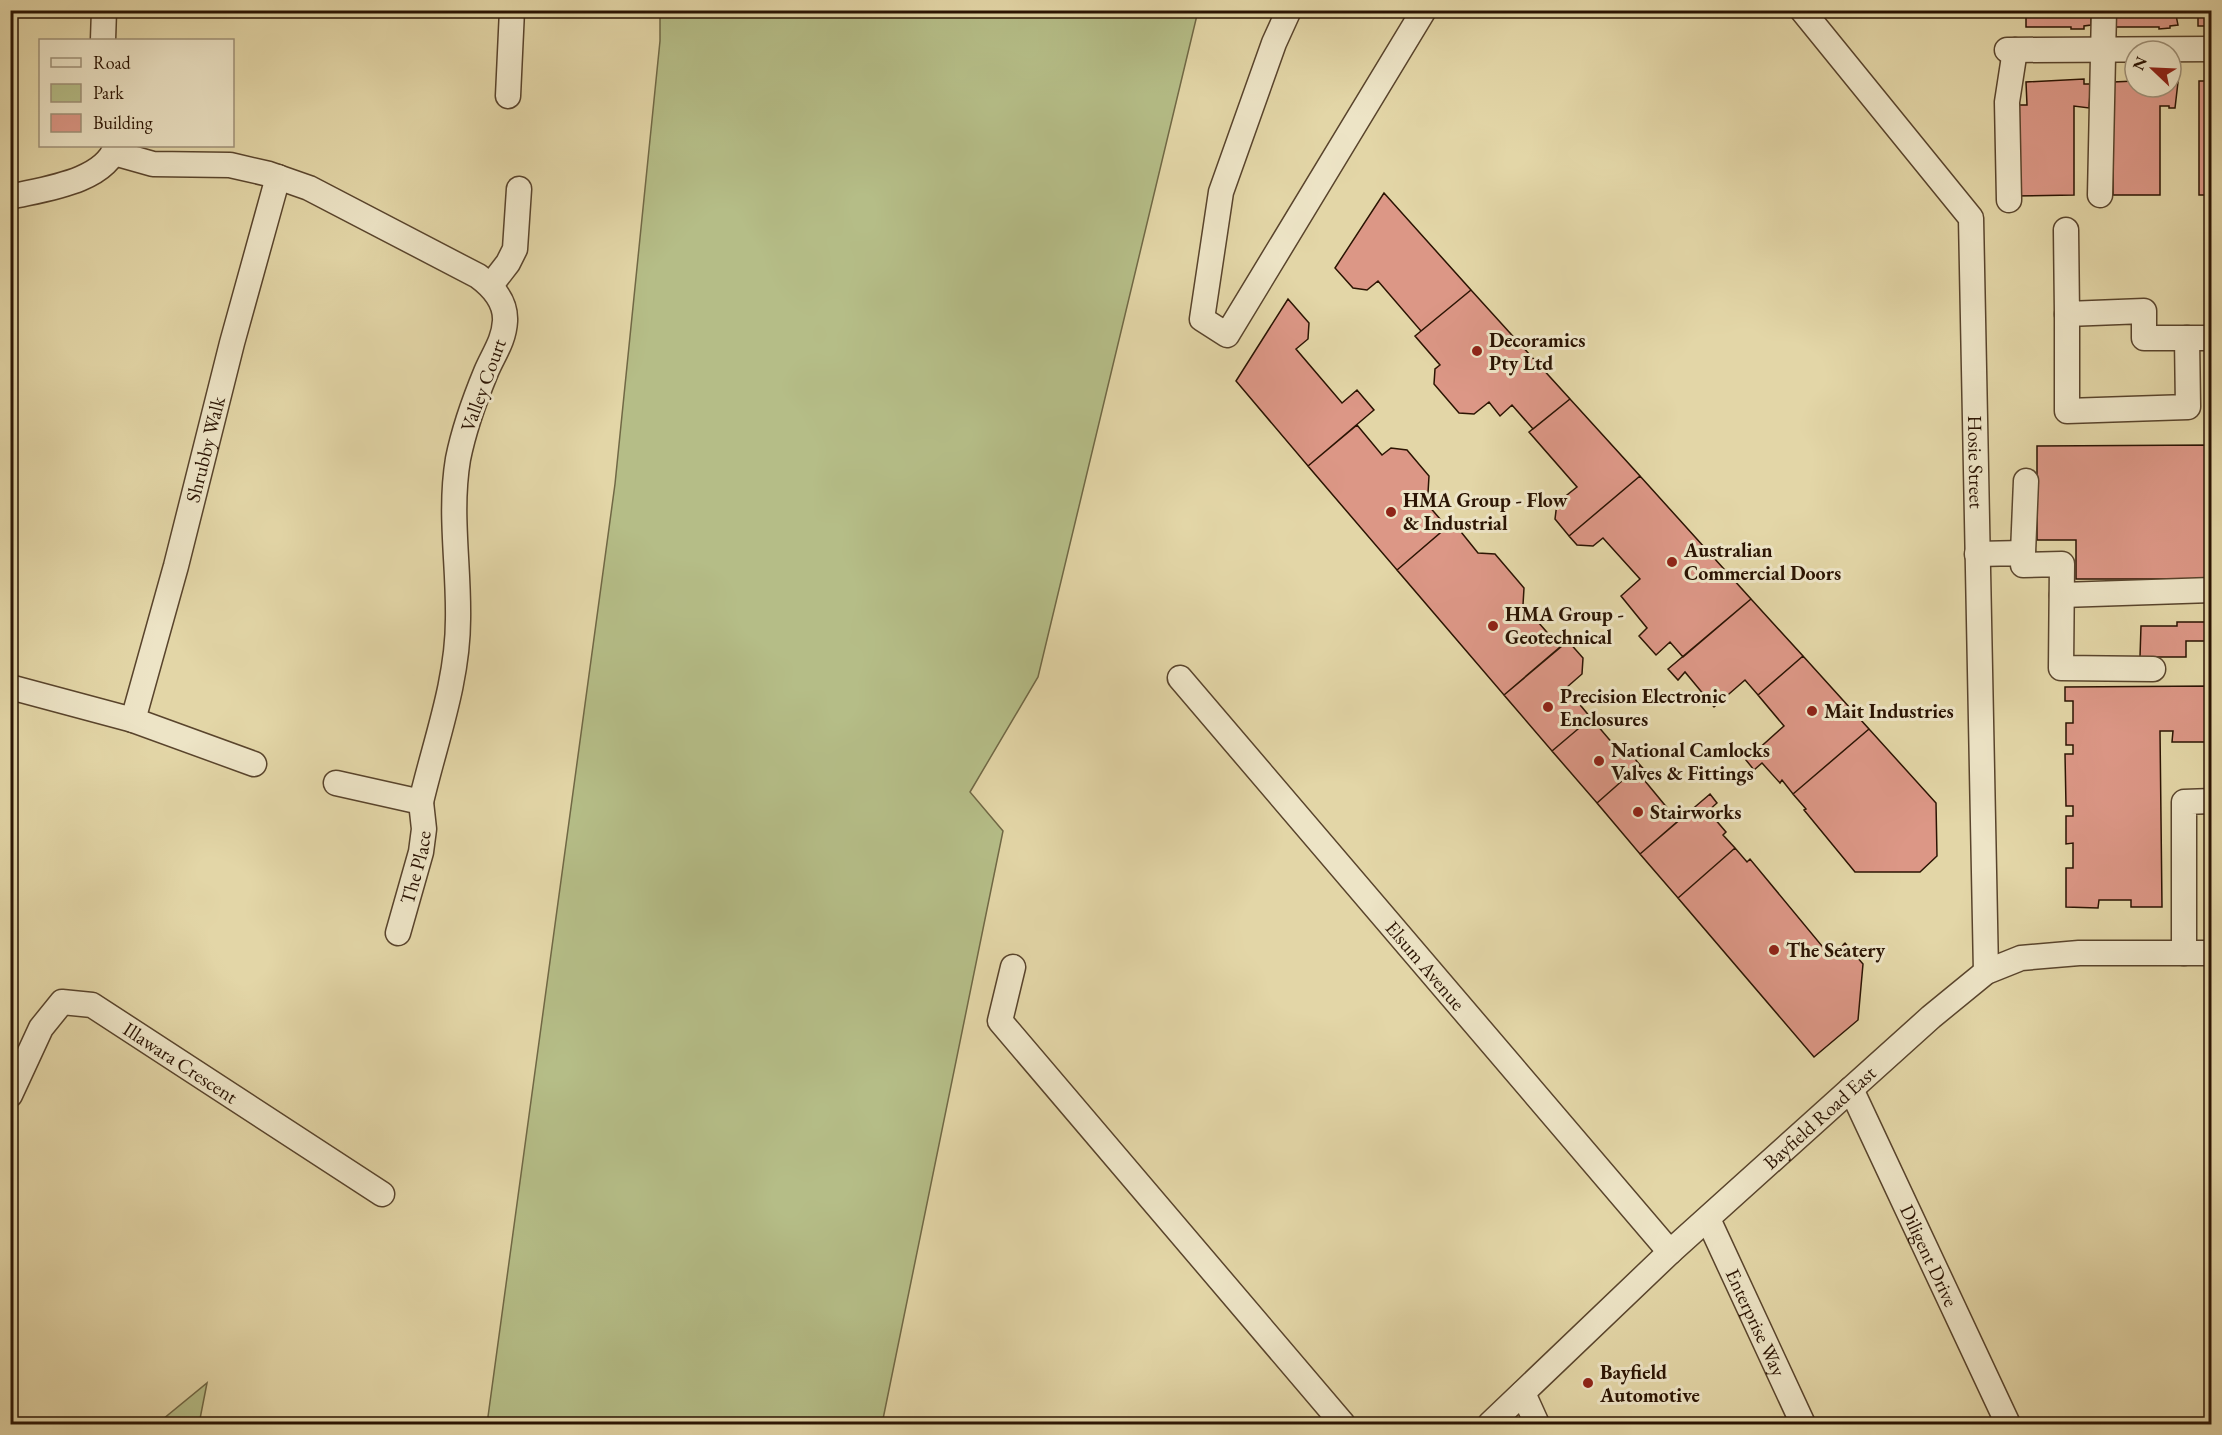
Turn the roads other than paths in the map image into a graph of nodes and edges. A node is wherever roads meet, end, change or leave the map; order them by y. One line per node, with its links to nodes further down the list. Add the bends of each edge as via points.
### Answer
1 (104, 10): 7 (street)
2 (512, 10): 10 (street)
3 (1289, 10): 4 (street, via 1221,192 1202,319 1227,335)
4 (1424, 10)
5 (1802, 10): 24 (street, Hosie Street, via 1971,218)
6 (2104, 10): 9 (street)
7 (104, 39)
8 (2211, 49): 9 (street)
9 (2104, 50): 14 (street); 16 (street, via 2011,50 2007,102)
10 (508, 96)
11 (115, 149): 12 (street, via 153,164 230,165); 15 (street, via 102,168 90,174)
12 (278, 177): 18 (street, via 309,188); 30 (street, Shrubby Walk)
13 (519, 189): 18 (street, via 515,249)
14 (2100, 195)
15 (10, 197)
16 (2009, 200)
17 (2066, 231): 19 (street)
18 (491, 285): 34 (street, Valley Court, via 501,300 505,319 502,340 467,420 458,460 453,508 459,620 454,669)
19 (2067, 314): 20 (street, via 2144,311 2144,338); 20 (street, via 2067,411 2188,408)
20 (2187, 338): 21 (street)
21 (2211, 338)
22 (2026, 481): 23 (street)
23 (2023, 553): 24 (street); 26 (street, via 2023,565 2062,564)
24 (1977, 554): 39 (street, Hosie Street)
25 (2211, 590): 26 (street)
26 (2062, 596): 27 (street, via 2061,668)
27 (2153, 669)
28 (1180, 678): 44 (street, Elsum Avenue)
29 (10, 687): 30 (street)
30 (133, 720): 31 (street)
31 (254, 764)
32 (336, 783): 34 (street)
33 (2211, 801): 36 (street, via 2184,801)
34 (421, 802): 35 (street, The Place, via 421,852)
35 (398, 933)
36 (2184, 953): 37 (street, Bayfield Road East); 39 (street, Bayfield Road East, via 2079,953 2021,958)
37 (2211, 953)
38 (1014, 967): 46 (street, via 1000,1021)
39 (1986, 972): 40 (street, Bayfield Road East)
40 (1851, 1089): 43 (street, Bayfield Road East); 50 (street, Diligent Drive)
41 (10, 1095): 42 (street, Illawara Crescent, via 41,1028 62,1002 92,1005)
42 (382, 1194)
43 (1708, 1220): 44 (street, Bayfield Road East); 49 (street, Enterprise Way)
44 (1670, 1252): 45 (street, Bayfield Road East)
45 (1523, 1394): 47 (street, Bayfield Road East); 48 (street)
46 (1342, 1425)
47 (1490, 1425)
48 (1537, 1425)
49 (1803, 1425)
50 (2008, 1425)

